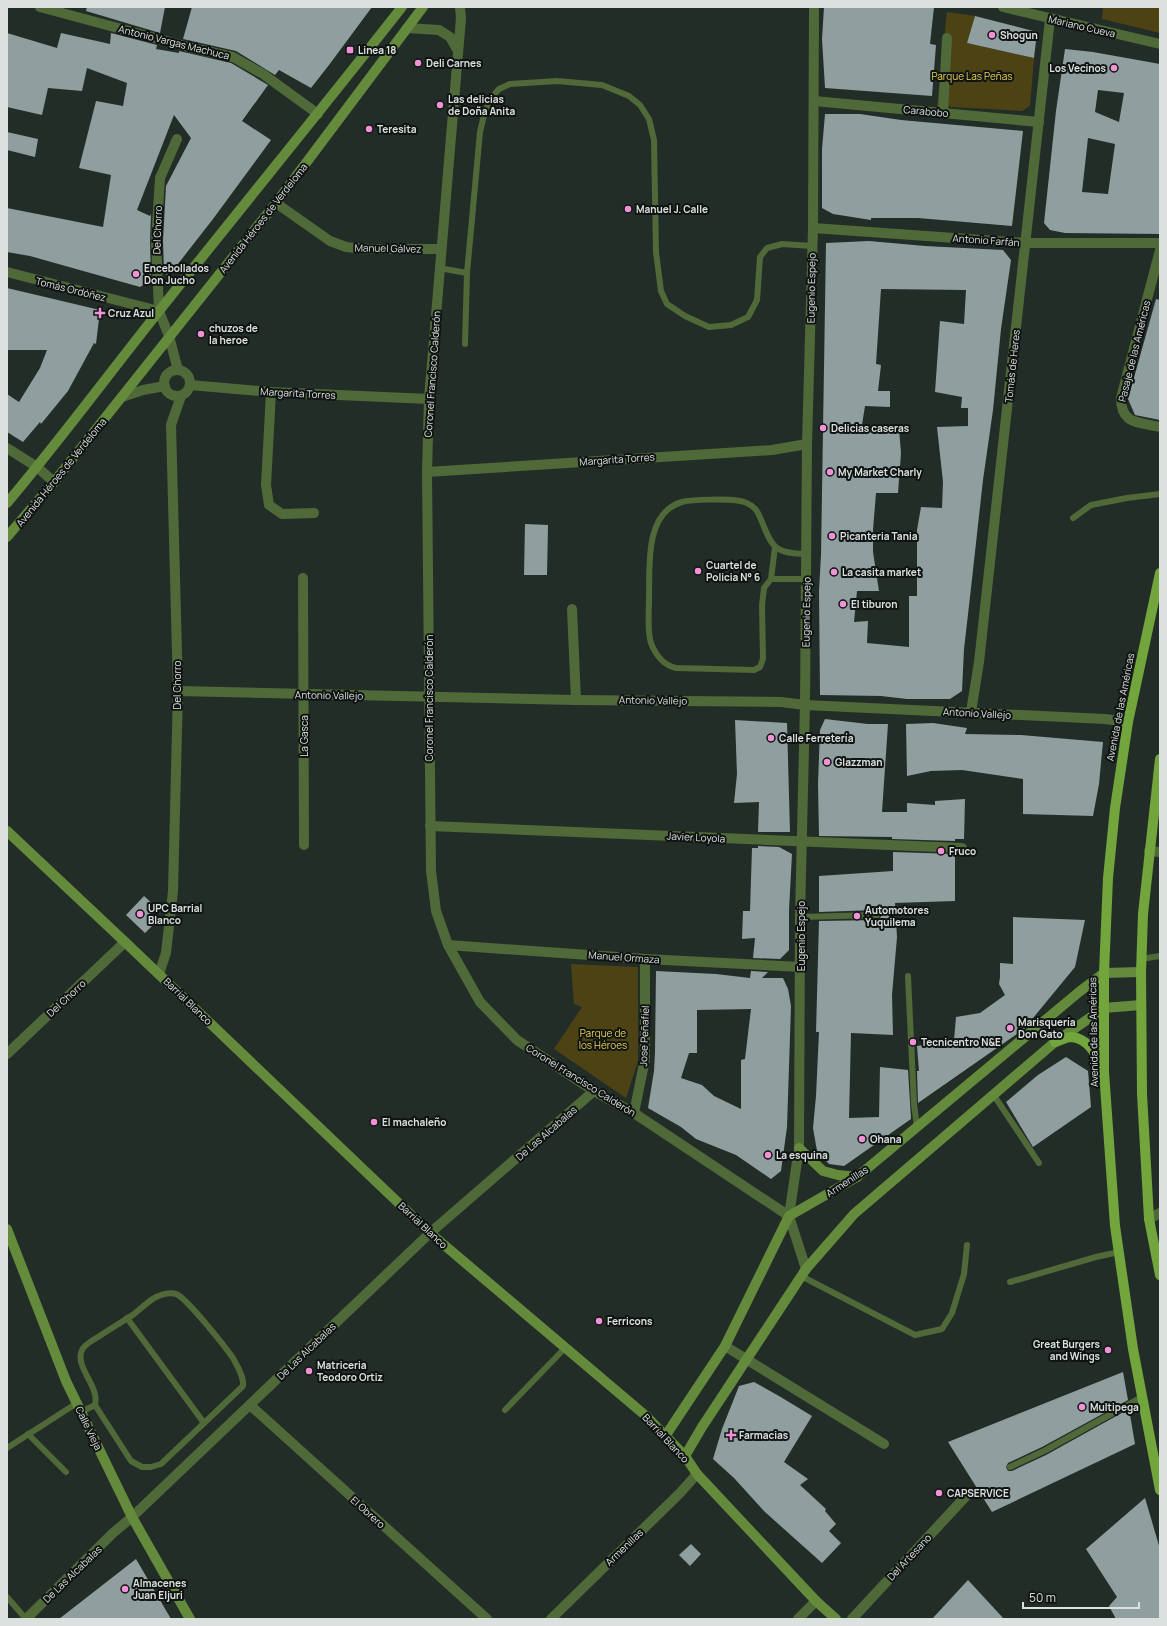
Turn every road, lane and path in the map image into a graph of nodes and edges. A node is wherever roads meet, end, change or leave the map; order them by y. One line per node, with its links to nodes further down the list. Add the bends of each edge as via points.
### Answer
1 (40, 7): 14 (street, Antonio Vargas Machuca, via 192,48 233,56 263,74)
2 (402, 7): 14 (main road)
3 (424, 7): 8 (main road, Avenida Héroes de Verdeloma)
4 (460, 7): 11 (street, Coronel Francisco Calderón)
5 (814, 7): 12 (street, Eugenio Espejo)
6 (1004, 7): 7 (street, Mariano Cueva)
7 (1050, 19): 10 (street, Mariano Cueva); 15 (street, Tomás de Heres)
8 (407, 28): 11 (street, via 439,30 450,37); 17 (main road, Avenida Héroes de Verdeloma)
9 (947, 38): 13 (street)
10 (1160, 44)
11 (458, 51): 22 (street, Coronel Francisco Calderón)
12 (814, 101): 13 (street, Carabobo); 18 (street, Eugenio Espejo)
13 (943, 113): 15 (street, Carabobo)
14 (318, 114): 27 (main road)
15 (1039, 122): 19 (street, Tomás de Heres)
16 (177, 139): 27 (street, Del Chorro, via 160,178 156,241)
17 (276, 203): 22 (street, Manuel Gálvez, via 330,241 346,247); 28 (main road, Avenida Héroes de Verdeloma)
18 (813, 228): 19 (street, Antonio Farfán); 21 (street, Eugenio Espejo)
19 (1025, 243): 20 (street, Antonio Farfán); 60 (street, Tomás de Heres, via 980,662)
20 (1160, 243)
21 (812, 246): 26 (lane, via 782,244 767,248 760,257 757,300 748,316 731,325 709,327 685,316 667,304 661,291 656,252 654,140 649,119 640,105 629,96 602,85 557,81 510,84 499,89 492,97 481,125); 38 (street, Eugenio Espejo)
22 (441, 249): 24 (street, Coronel Francisco Calderón)
23 (1160, 250): 37 (street, Pasaje de las Américas, via 1121,398 1121,407 1126,418)
24 (440, 268): 26 (lane); 36 (street, Coronel Francisco Calderón)
25 (7, 272): 27 (street, Tomás Ordóñez)
26 (467, 273): 29 (lane)
27 (159, 311): 28 (street, Del Chorro); 40 (main road)
28 (169, 336): 30 (street, Del Chorro); 35 (main road, Avenida Héroes de Verdeloma)
29 (465, 344)
30 (178, 370): 31 (street, via 189,376); 32 (street, via 167,374)
31 (190, 385): 33 (street, Margarita Torres); 34 (street, via 188,391)
32 (164, 386): 34 (street, via 172,395); 35 (street)
33 (271, 392): 36 (street, Margarita Torres); 45 (street, via 266,485 268,505 282,514)
34 (181, 396): 55 (street, Del Chorro, via 171,425)
35 (122, 397): 42 (main road, Avenida Héroes de Verdeloma)
36 (429, 399): 41 (street, Coronel Francisco Calderón)
37 (1160, 427)
38 (808, 444): 41 (street, Margarita Torres, via 772,450); 49 (street, Eugenio Espejo)
39 (7, 448): 40 (street)
40 (37, 468): 42 (street); 44 (main road)
41 (427, 472): 57 (street, Coronel Francisco Calderón)
42 (54, 482): 47 (main road, Avenida Héroes de Verdeloma)
43 (1160, 494): 46 (lane, via 1091,505)
44 (7, 503)
45 (314, 513)
46 (1073, 518)
47 (7, 537)
48 (774, 546): 49 (lane, via 786,554); 52 (lane); 52 (lane, via 754,507 741,500 683,502 667,508 650,543 649,619 651,643 659,658 666,665 676,668 754,670 760,667 763,659 764,588)
49 (806, 554): 53 (street, Eugenio Espejo)
50 (1160, 573): 61 (main road, Avenida de las Américas)
51 (303, 578): 56 (street, La Gasca)
52 (771, 579): 53 (lane)
53 (806, 579): 59 (street, Eugenio Espejo)
54 (572, 608): 58 (street)
55 (178, 691): 56 (street, Antonio Vallejo); 80 (street, Del Chorro, via 173,891 166,953)
56 (304, 695): 57 (street, Antonio Vallejo); 66 (street, La Gasca)
57 (430, 696): 58 (street, Antonio Vallejo); 63 (street, Coronel Francisco Calderón)
58 (576, 700): 59 (street, Antonio Vallejo, via 781,702)
59 (805, 705): 60 (street, Antonio Vallejo); 65 (street, Eugenio Espejo)
60 (971, 712): 61 (street, Antonio Vallejo)
61 (1128, 722): 79 (main road, Avenida de las Américas, via 1115,808)
62 (1160, 759): 68 (main road)
63 (430, 826): 65 (street, Javier Loyola); 73 (street, Coronel Francisco Calderón, via 435,904)
64 (7, 831): 72 (main road, Barrial Blanco)
65 (802, 842): 67 (street, Javier Loyola); 71 (street, Eugenio Espejo)
66 (304, 845)
67 (962, 848)
68 (1149, 851): 69 (street); 76 (main road)
69 (1160, 852)
70 (877, 915): 71 (lane)
71 (800, 917): 77 (street, Eugenio Espejo)
72 (126, 942): 80 (main road, Barrial Blanco); 85 (street, Del Chorro)
73 (448, 946): 75 (street, Manuel Ormaza); 87 (street, Coronel Francisco Calderón, via 480,1002 516,1040)
74 (1160, 956): 76 (lane)
75 (646, 959): 77 (street, Manuel Ormaza); 89 (street, Jose Peñafiel, via 645,1059)
76 (1141, 959): 78 (main road)
77 (801, 967): 91 (street, Eugenio Espejo)
78 (1141, 972): 79 (main road); 82 (main road)
79 (1104, 973): 83 (main road, Avenida de las Américas); 90 (main road, Armenillas)
80 (159, 974): 98 (main road, Barrial Blanco)
81 (908, 976): 90 (lane)
82 (1141, 1005): 83 (main road); 96 (main road, via 1142,1094)
83 (1104, 1008): 84 (main road); 86 (main road, Avenida de las Américas)
84 (1055, 1042): 86 (main road, via 1071,1037 1084,1041 1096,1053); 88 (main road)
85 (7, 1054)
86 (1104, 1072): 100 (main road, Avenida de las Américas)
87 (594, 1091): 89 (street, Coronel Francisco Calderón); 98 (street, De Las Alcabalas)
88 (993, 1094): 92 (lane); 101 (main road, via 854,1214)
89 (634, 1113): 95 (street, Coronel Francisco Calderón)
90 (917, 1126): 93 (main road, Armenillas)
91 (799, 1148): 93 (main road, via 823,1171); 95 (street, Eugenio Espejo)
92 (1039, 1163)
93 (857, 1177): 95 (main road, Armenillas)
94 (1160, 1213): 96 (street)
95 (789, 1216): 101 (street); 105 (main road)
96 (1149, 1219): 102 (main road)
97 (7, 1228): 111 (main road, Calle Vieja, via 66,1381)
98 (430, 1233): 106 (main road, Barrial Blanco); 110 (street, De Las Alcabalas)
99 (967, 1245): 101 (lane, via 964,1274 952,1313 942,1328 916,1334)
100 (1119, 1252): 103 (lane); 108 (main road, Avenida de las Américas)
101 (803, 1273): 107 (main road)
102 (1160, 1275)
103 (1010, 1282)
104 (127, 1318): 109 (lane, via 82,1350 83,1367 97,1399); 113 (lane); 113 (lane, via 154,1298 168,1293 178,1295 194,1310 232,1357 243,1380 243,1386)
105 (726, 1346): 107 (street); 115 (main road)
106 (565, 1348): 112 (lane); 115 (main road, Barrial Blanco)
107 (748, 1359): 116 (street); 118 (main road)
108 (1142, 1397): 119 (lane); 122 (main road, Avenida de las Américas)
109 (95, 1404): 111 (lane); 113 (lane, via 131,1461 142,1467 161,1464)
110 (250, 1405): 124 (street, De Las Alcabalas); 129 (street, El Obrero)
111 (79, 1408): 114 (lane); 124 (main road, Calle Vieja)
112 (505, 1410)
113 (204, 1423)
114 (28, 1434): 117 (lane); 120 (lane)
115 (666, 1435): 118 (main road, Barrial Blanco)
116 (884, 1444)
117 (7, 1448)
118 (685, 1456): 121 (main road, Barrial Blanco)
119 (1010, 1467)
120 (66, 1472)
121 (697, 1474): 126 (main road, Barrial Blanco); 130 (street, Armenillas)
122 (1160, 1490)
123 (967, 1495): 133 (street, Del Artesano)
124 (132, 1517): 127 (street, De Las Alcabalas); 128 (main road, Calle Vieja)
125 (7, 1597): 127 (lane)
126 (816, 1601): 131 (street); 132 (main road, Barrial Blanco)
127 (26, 1619)
128 (190, 1619)
129 (487, 1619)
130 (551, 1619)
131 (798, 1619)
132 (836, 1619)
133 (852, 1619)

